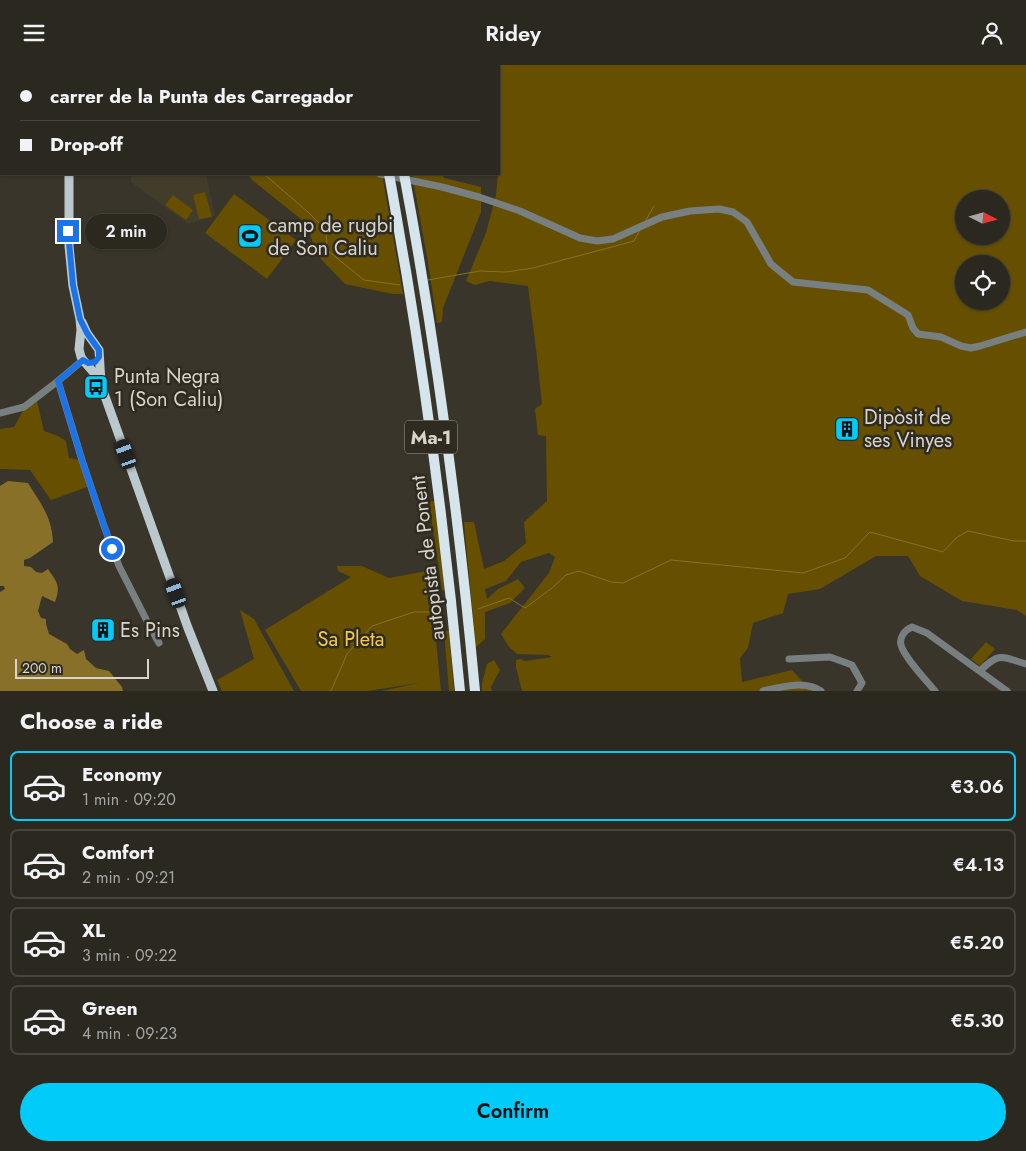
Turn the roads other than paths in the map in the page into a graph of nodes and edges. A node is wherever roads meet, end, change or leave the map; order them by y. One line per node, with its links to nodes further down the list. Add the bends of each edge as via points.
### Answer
1 (68, 175): 5 (main road, via 69,246)
2 (384, 175): 4 (street)
3 (390, 179): 17 (highway, autopista de Ponent / Ma-1, via 431,434)
4 (407, 180): 6 (street, via 479,197 580,238 596,241 613,239 662,217 690,211 732,211 747,222 771,264 793,282 868,290 908,315 918,334 941,337 970,348); 18 (highway, autopista de Ponent / Ma-1, via 447,441)
5 (80, 319): 7 (main road); 8 (main road)
6 (1026, 332)
7 (99, 350): 8 (main road, via 95,362); 8 (main road, via 89,344 83,347); 10 (main road)
8 (82, 358): 9 (street); 10 (main road)
9 (58, 381): 11 (street, via 24,407); 12 (street, via 118,565)
10 (102, 388): 16 (main road)
11 (0, 413)
12 (159, 643)
13 (789, 659): 21 (street, via 830,657 852,665 862,683)
14 (1026, 664): 15 (street, via 997,657)
15 (980, 671): 22 (street, via 927,633 912,627 907,629 900,643 904,653); 23 (street)
16 (213, 690)
17 (460, 691)
18 (475, 691)
19 (763, 691): 20 (street, via 802,685)
20 (821, 691)
21 (858, 691)
22 (935, 691)
23 (1007, 691)

